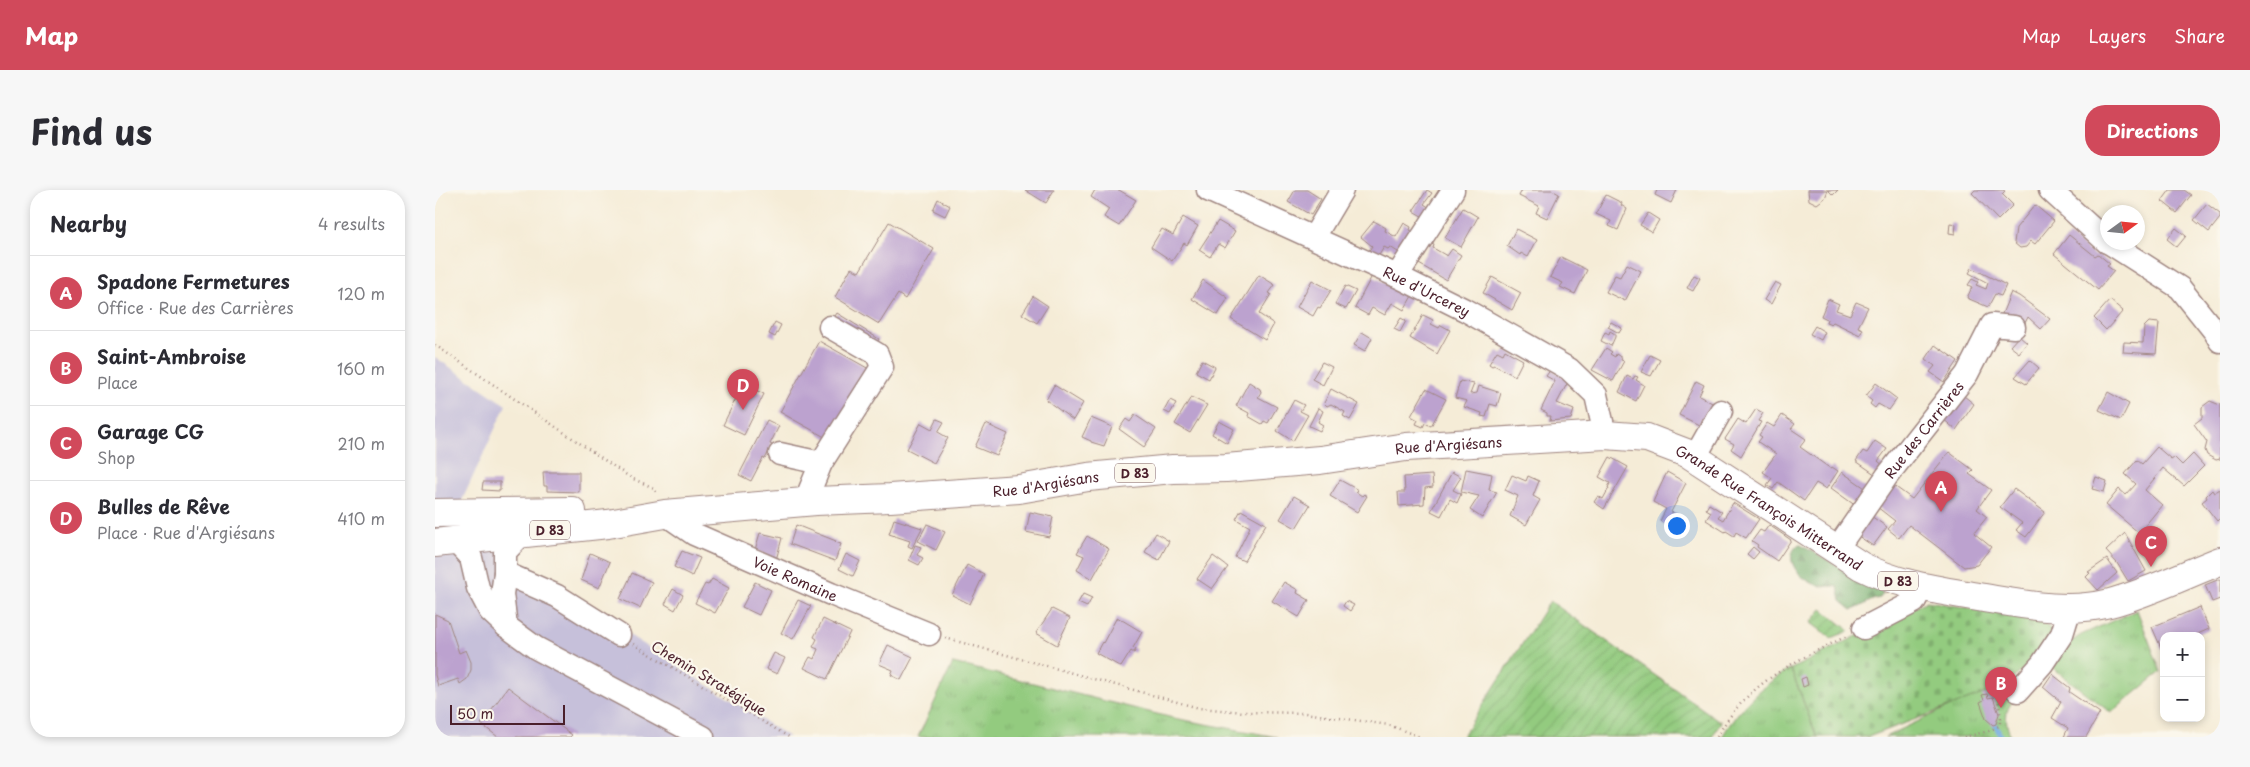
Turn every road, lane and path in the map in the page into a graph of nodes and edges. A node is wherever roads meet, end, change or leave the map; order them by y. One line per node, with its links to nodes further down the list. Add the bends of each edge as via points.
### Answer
1 (1208, 190): 6 (street, Rue d'Urcerey)
2 (1342, 190): 6 (street)
3 (1453, 190): 8 (street)
4 (2050, 190): 5 (street)
5 (2100, 235)
6 (1314, 237): 8 (street, Rue d'Urcerey)
7 (2120, 250): 11 (street, via 2179,288)
8 (1397, 276): 14 (street, Rue d'Urcerey, via 1569,369 1596,395)
9 (830, 327): 17 (street, via 877,354 882,367)
10 (2013, 328): 24 (street, Rue des Carrières, via 1992,325 1967,374 1887,476)
11 (2220, 341)
12 (435, 345): 21 (path, via 631,478 654,488)
13 (1721, 411): 16 (street)
14 (1605, 435): 16 (main road, Grande Rue François Mitterrand / D 83, via 1647,438); 18 (main road, Rue d'Argiésans / D 83, via 1406,447 1320,460 1173,469 1019,489)
15 (780, 454): 17 (street)
16 (1695, 457): 24 (main road, Grande Rue François Mitterrand / D 83)
17 (821, 463): 18 (street)
18 (805, 502): 21 (main road, Rue d'Argiésans / D 83)
19 (544, 512): 20 (main road, Rue d'Argiésans / D 83); 21 (main road, Rue d'Argiésans / D 83, via 603,510); 23 (street, via 498,522)
20 (440, 513): 23 (street, via 474,524)
21 (665, 514): 23 (main road, Rue d'Argiésans / D 83); 30 (street, Voie Romaine, via 694,534)
22 (453, 547): 23 (main road, Rue d'Argiésans / D 83); 28 (street, via 491,610)
23 (505, 549): 28 (street, via 502,594); 31 (street, via 557,596)
24 (1836, 550): 26 (main road, Grande Rue François Mitterrand / D 83, via 1877,574)
25 (2220, 561): 27 (main road, Grande Rue François Mitterrand / D 83, via 2110,603)
26 (1922, 587): 27 (main road, Grande Rue François Mitterrand / D 83, via 2044,608); 29 (street, via 1914,602)
27 (2070, 608): 32 (street, via 2062,634)
28 (506, 626): 33 (street, via 535,648)
29 (1864, 628): 36 (path, via 1782,668 1758,686)
30 (929, 634): 35 (path, via 1199,708 1314,715 1389,725)
31 (619, 635): 34 (path, Chemin Stratégique)
32 (2018, 691): 37 (path, via 1998,700 1999,726)
33 (703, 737)
34 (789, 737)
35 (1420, 737)
36 (1717, 737)
37 (1965, 737)

